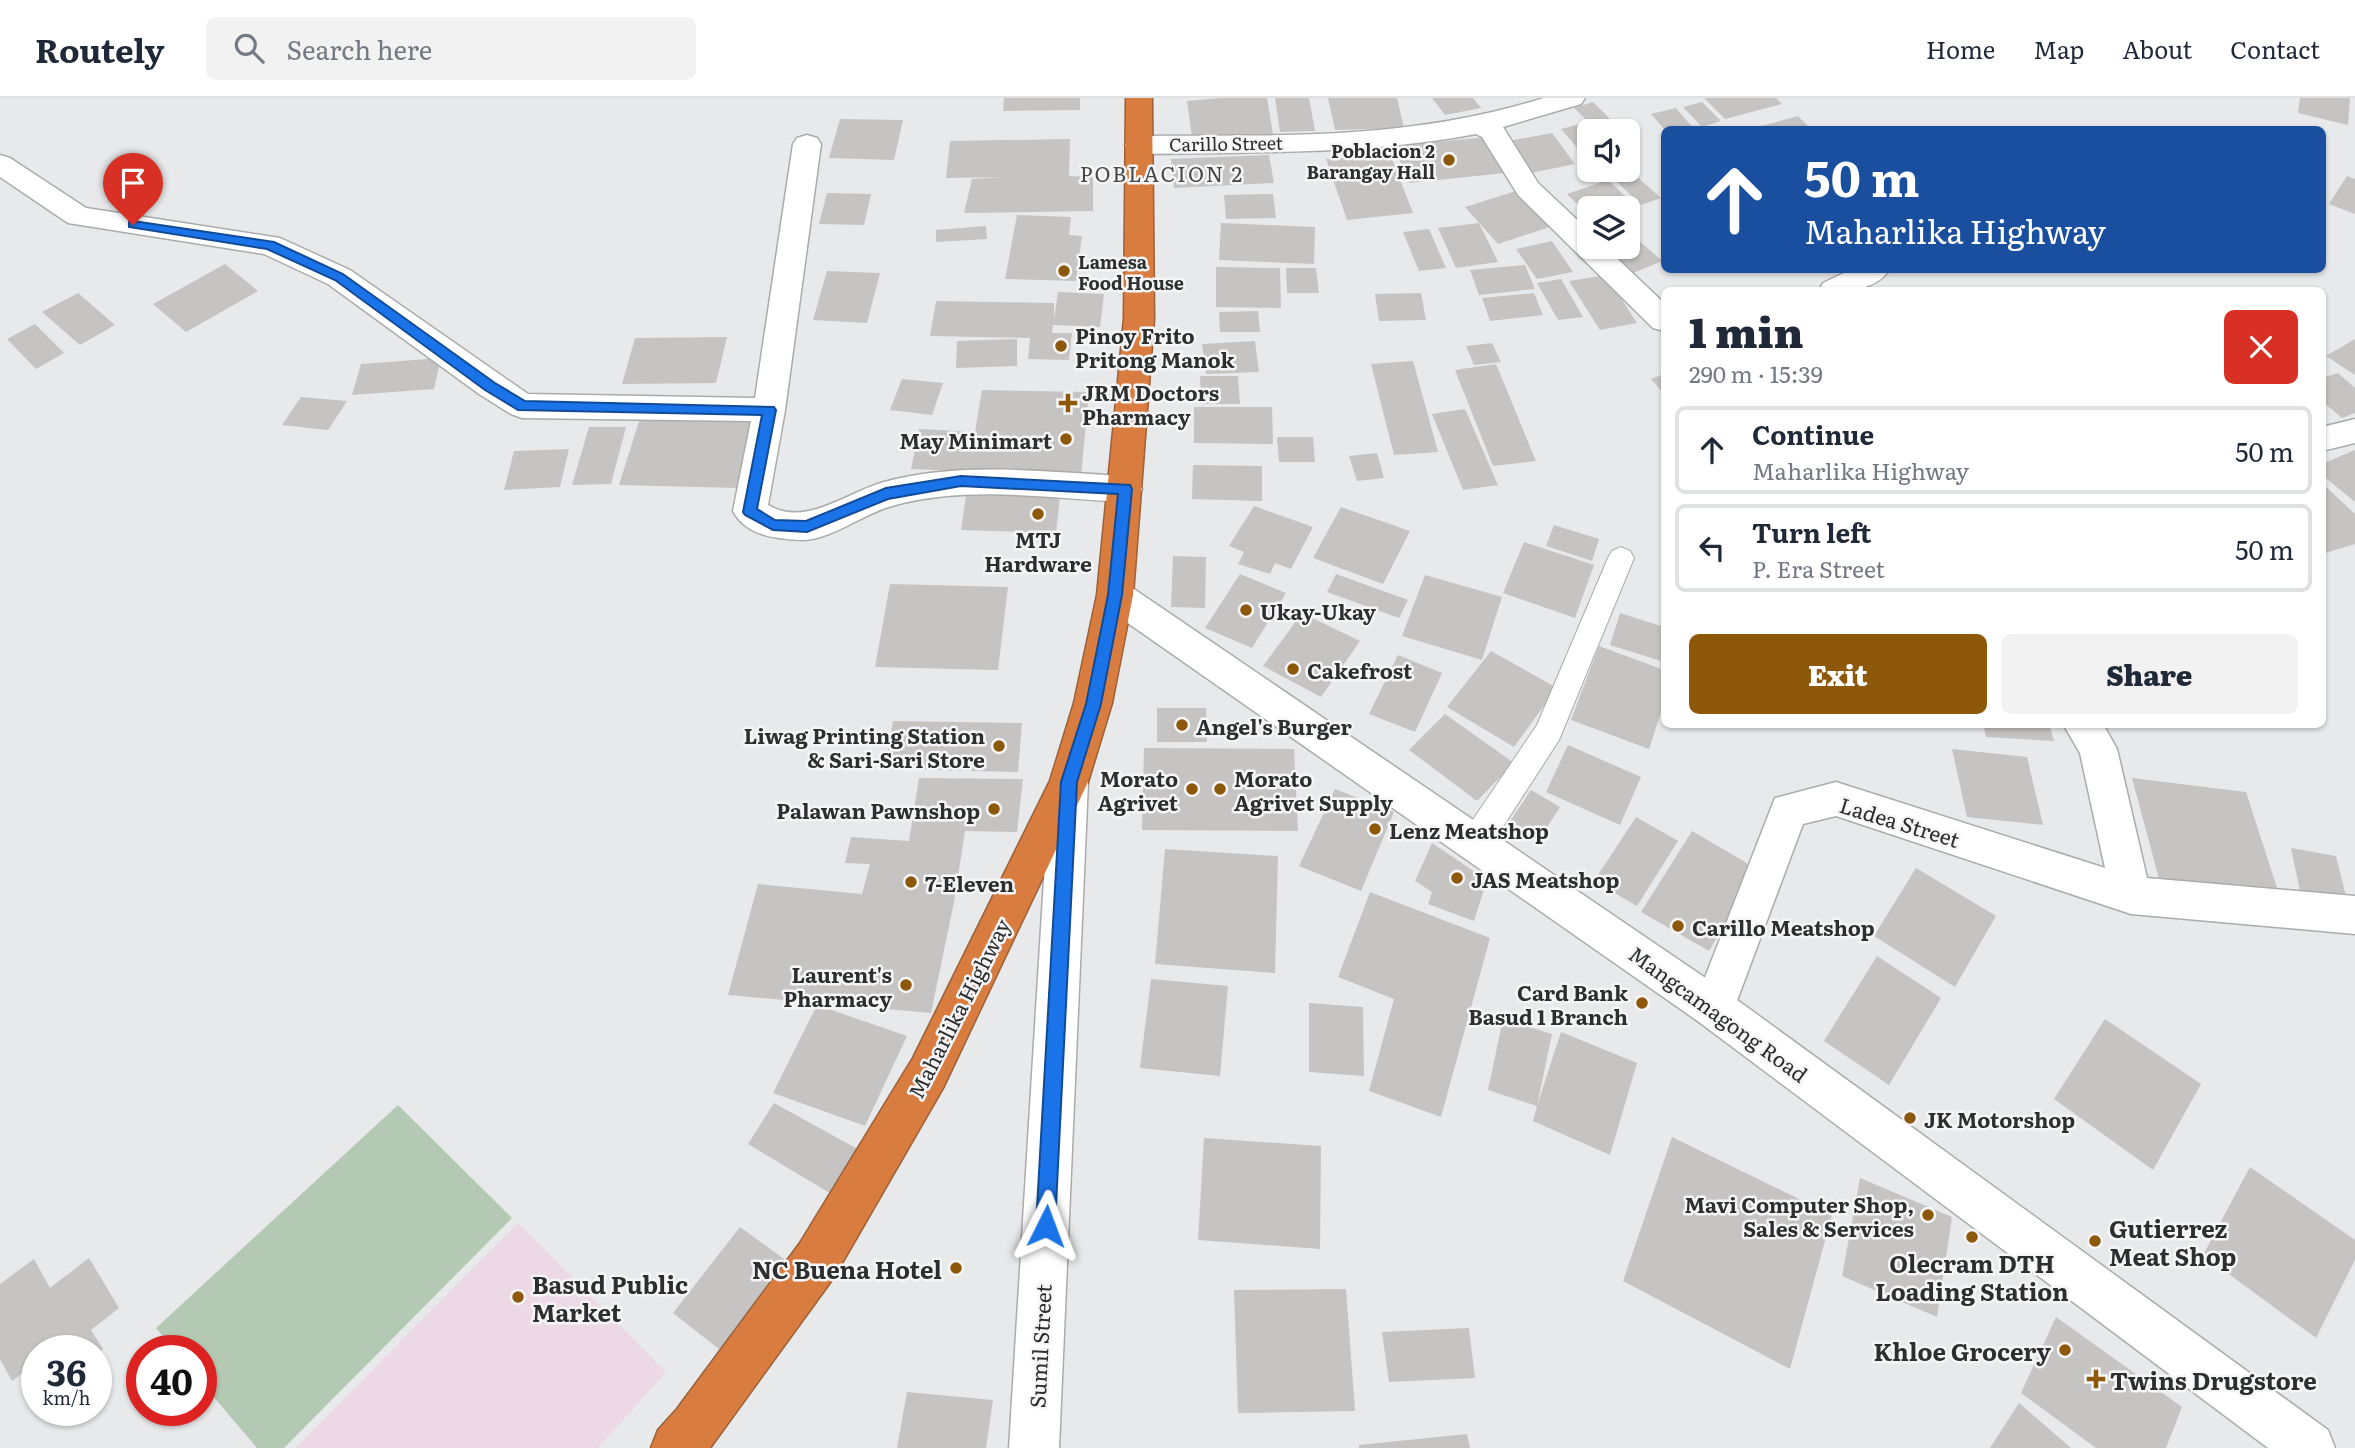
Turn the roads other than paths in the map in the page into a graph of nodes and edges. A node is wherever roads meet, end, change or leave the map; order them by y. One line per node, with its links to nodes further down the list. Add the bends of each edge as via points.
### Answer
1 (1139, 98): 5 (highway, Maharlika Highway)
2 (1572, 98): 3 (street, Carillo Street)
3 (1479, 125): 5 (street, Carillo Street, via 1323,142); 9 (street, via 1492,131 1528,189)
4 (807, 144): 10 (street)
5 (1139, 145): 13 (highway, Maharlika Highway, via 1139,319)
6 (0, 164): 10 (street, via 78,216 270,245 339,277 522,406)
7 (1868, 273): 8 (street)
8 (1840, 287)
9 (1661, 318)
10 (769, 410): 13 (street, via 750,512 773,525 807,527 886,494 961,481)
11 (2355, 431): 12 (street)
12 (2326, 438)
13 (1125, 489): 15 (highway, Maharlika Highway)
14 (1622, 558): 18 (lane, via 1549,731)
15 (1115, 595): 17 (highway, Maharlika Highway, via 1093,704); 18 (street, Mangcamagong Road)
16 (2085, 728): 19 (street, via 2098,749)
17 (1069, 782): 22 (highway, Maharlika Highway, via 928,1073 817,1260); 23 (street, Sumil Street)
18 (1475, 843): 21 (street, Mangcamagong Road)
19 (2131, 895): 20 (street, Ladea Street); 21 (street, Ladea Street, via 1836,799 1789,810)
20 (2355, 915)
21 (1714, 1007): 24 (street, Mangcamagong Road)
22 (677, 1448)
23 (1034, 1448)
24 (2310, 1448)

